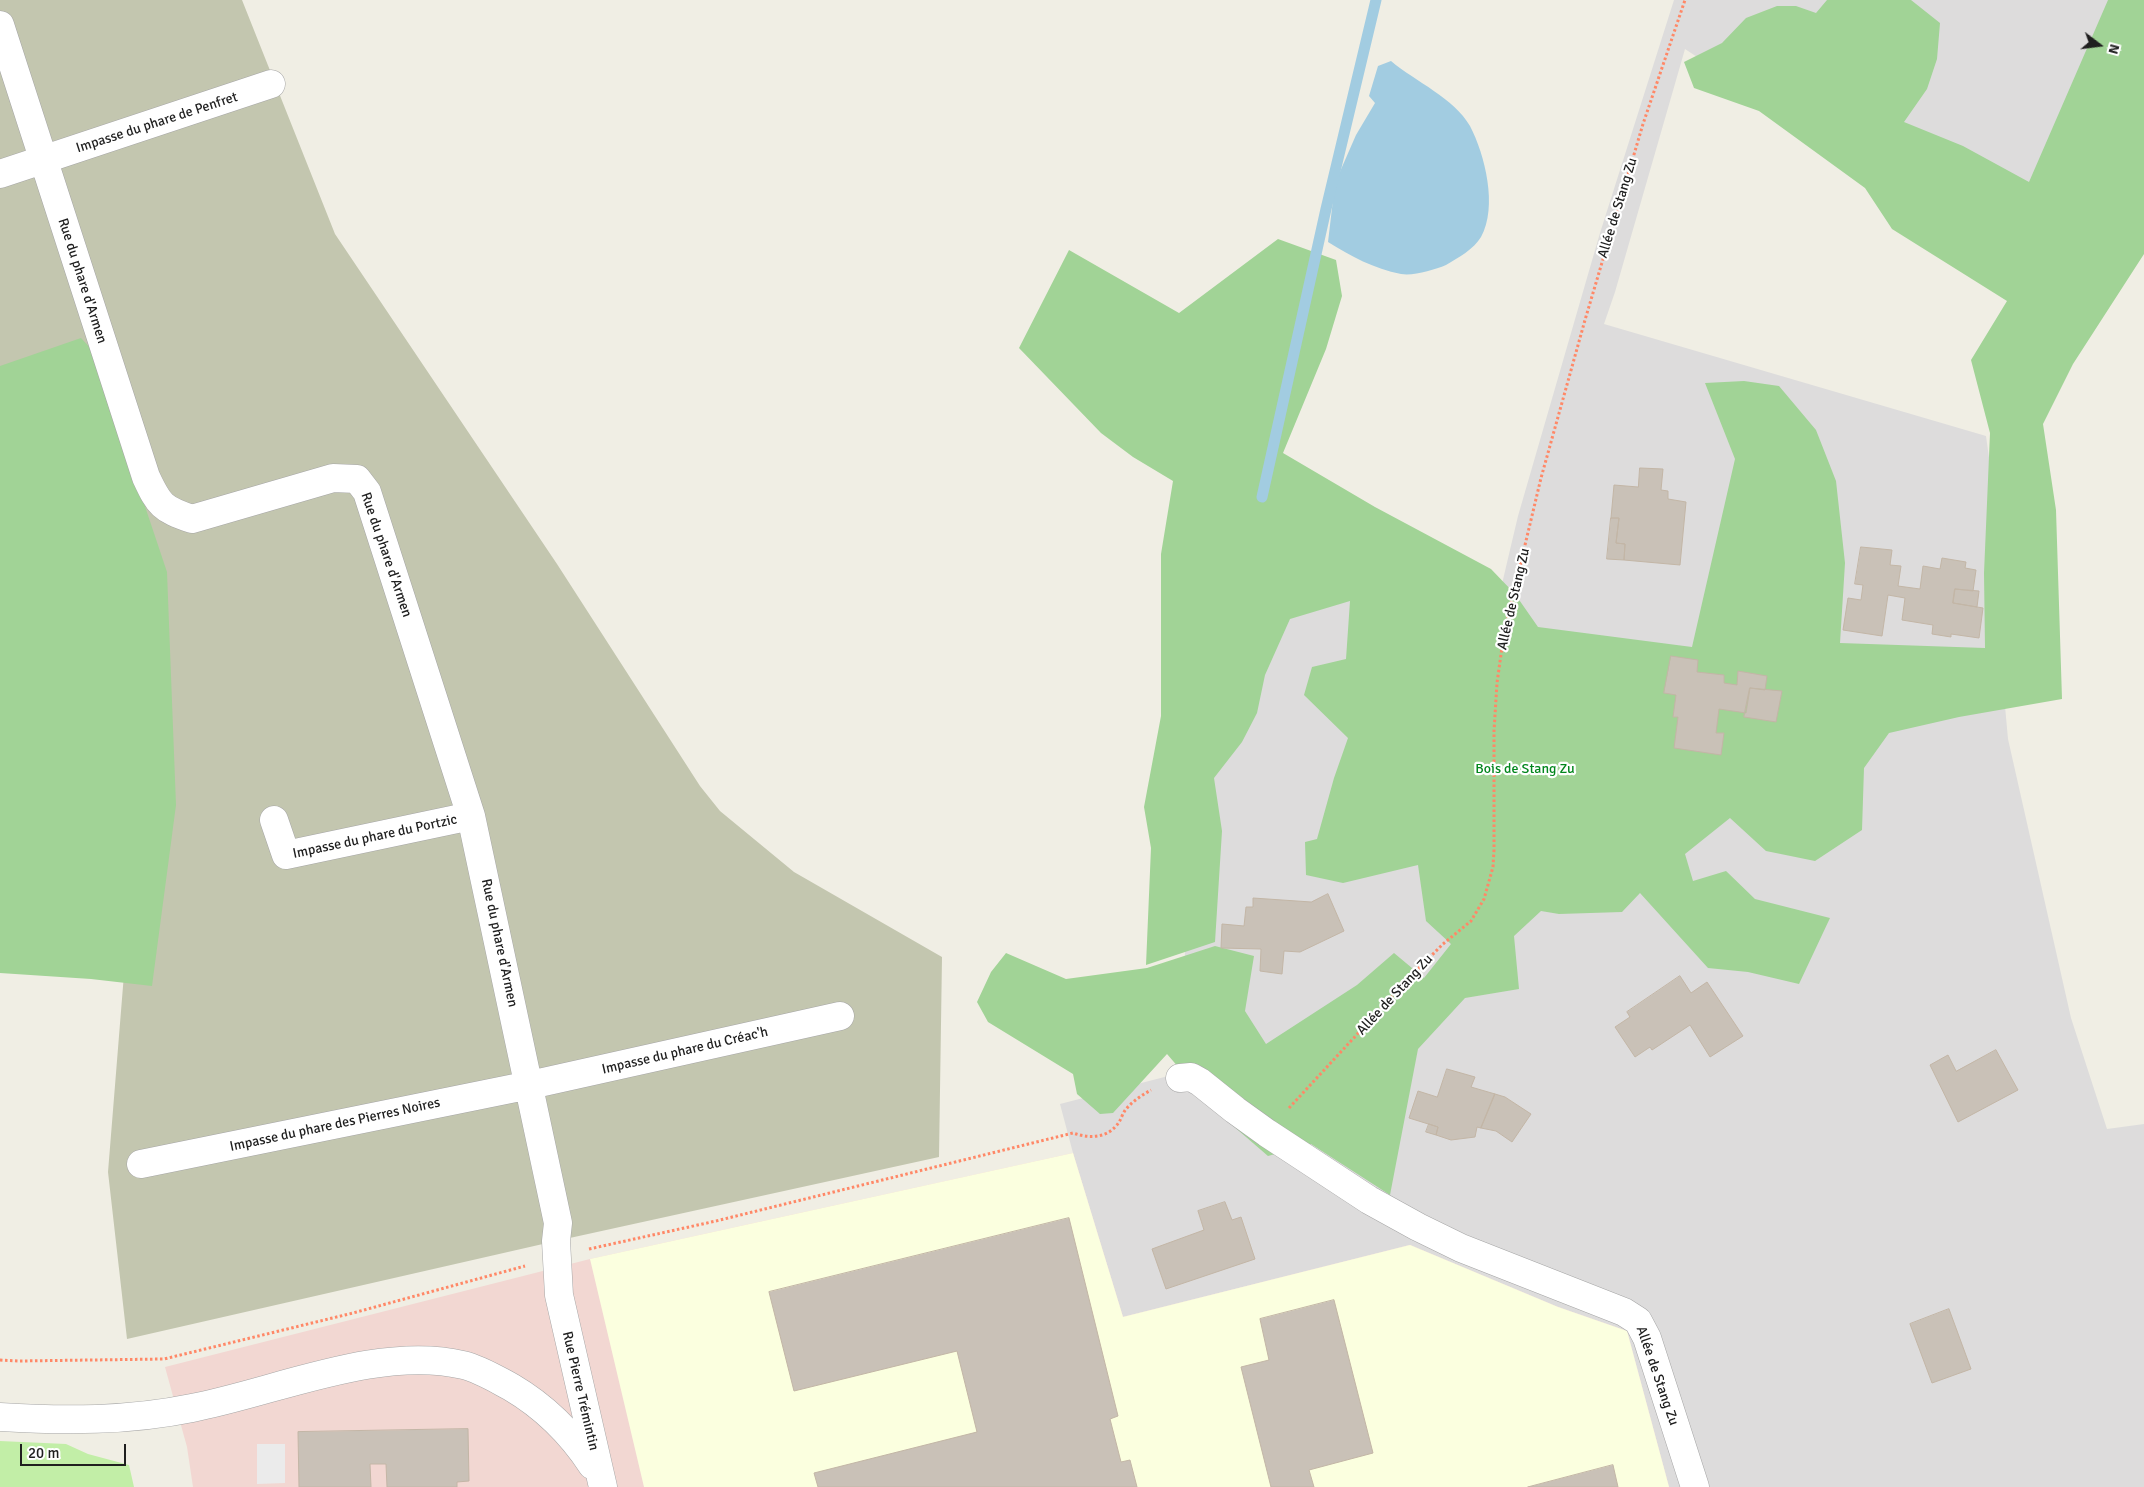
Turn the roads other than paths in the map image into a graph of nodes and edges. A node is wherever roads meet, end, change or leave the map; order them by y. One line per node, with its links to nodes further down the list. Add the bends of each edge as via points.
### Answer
1 (0, 25): 3 (street, Rue du phare d'Armen)
2 (271, 84): 3 (street, Impasse du phare de Penfret)
3 (42, 161): 4 (street, Impasse du phare de Penfret); 5 (street, Rue du phare d'Armen, via 146,477 157,500 174,513 192,519 333,478 357,479 367,492)
4 (0, 174)
5 (471, 816): 6 (street, Impasse du phare du Portzic, via 286,855); 9 (street, Rue du phare d'Armen)
6 (274, 820)
7 (840, 1016): 9 (street, Impasse du phare du Créac'h)
8 (1180, 1078): 14 (street, Allée de Stang Zu, via 1191,1077 1200,1082 1267,1132 1369,1200 1418,1228 1624,1312 1638,1321 1647,1338)
9 (530, 1085): 10 (street, Impasse du phare des Pierres Noires); 11 (street, Rue du phare d'Armen, via 558,1223)
10 (141, 1164)
11 (559, 1295): 13 (street, Rue Pierre Trémintin)
12 (0, 1417): 13 (street, via 70,1420 136,1417 193,1408 353,1368 391,1362 432,1361 464,1365 488,1374 538,1404 574,1438)
13 (601, 1481)
14 (1695, 1487)

